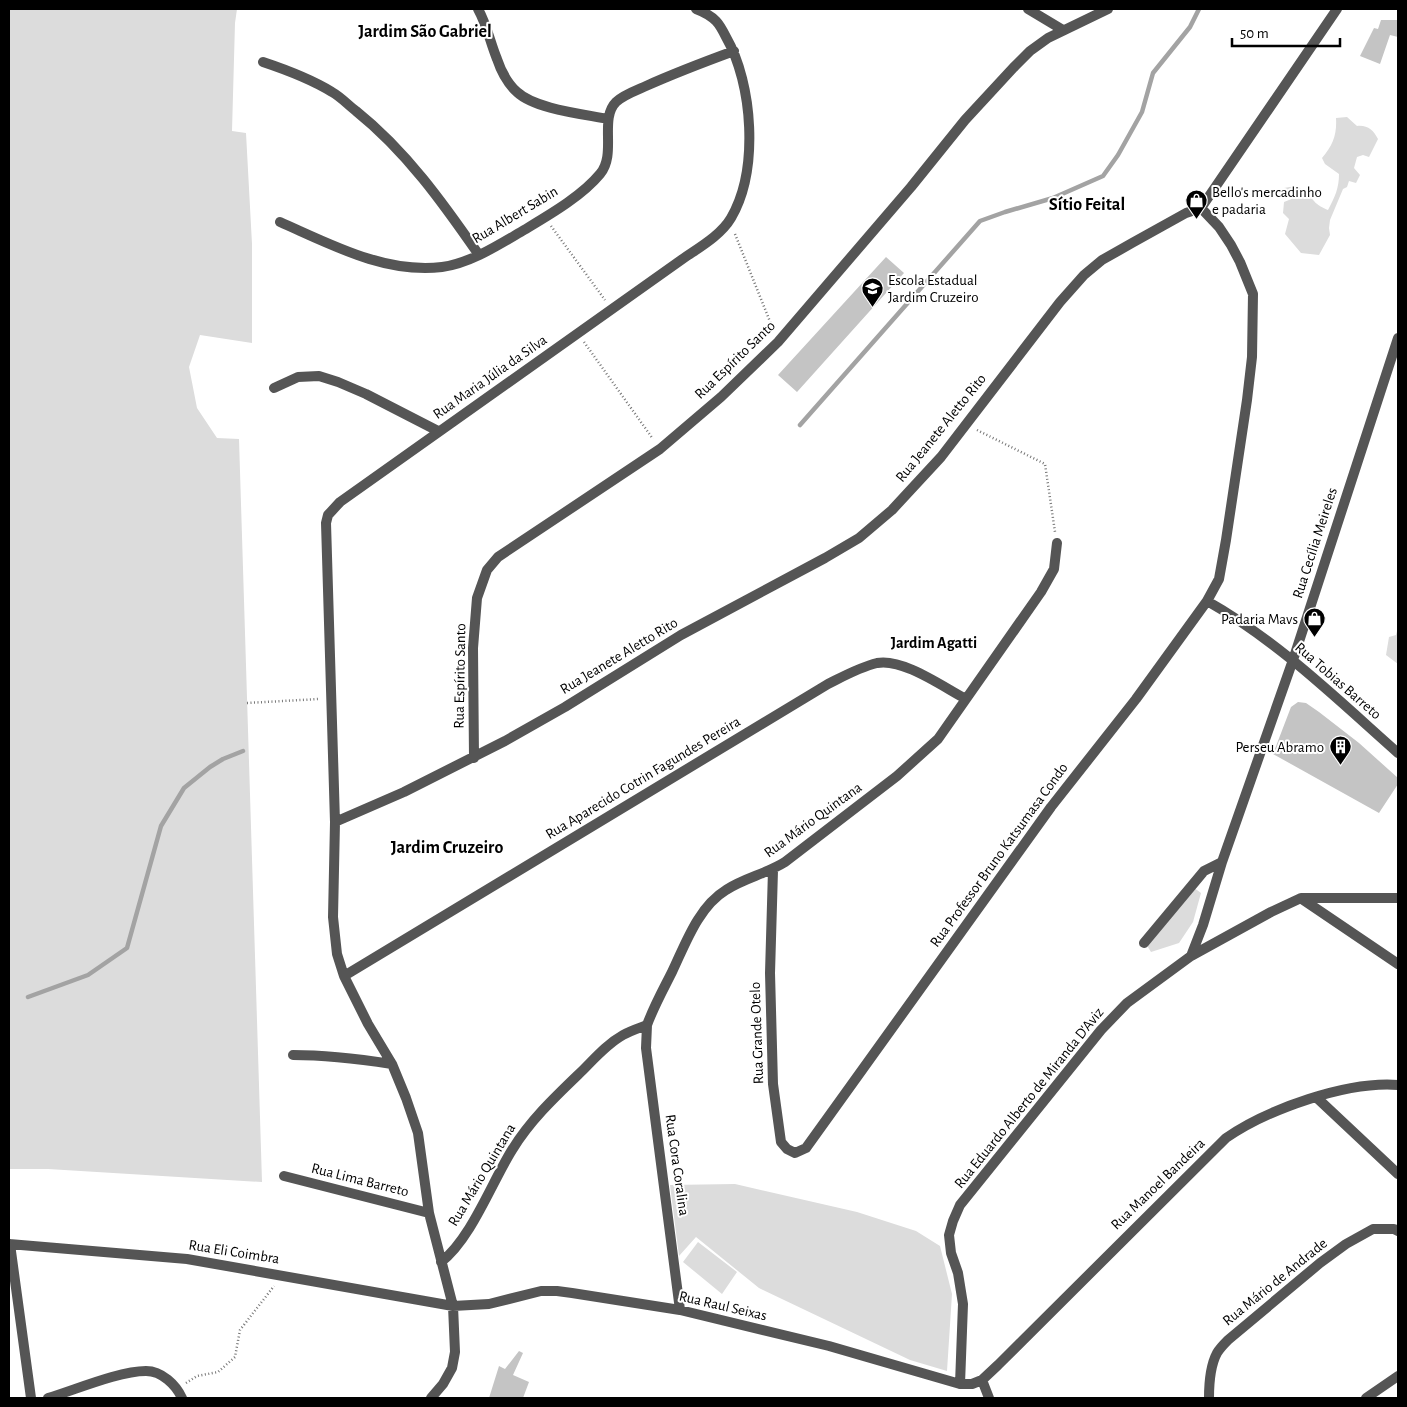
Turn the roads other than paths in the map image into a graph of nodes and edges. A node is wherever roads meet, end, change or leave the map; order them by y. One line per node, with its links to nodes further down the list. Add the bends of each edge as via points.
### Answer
1 (478, 9): 9 (street, via 504,77 524,98)
2 (696, 9): 7 (street, Rua Maria Júlia da Silva, via 717,22)
3 (1028, 9): 6 (street)
4 (1108, 9): 6 (street, Rua Espírito Santo)
5 (1337, 9): 10 (street)
6 (1063, 30): 21 (street, Rua Espírito Santo, via 1030,52 1001,81 778,342 721,397 660,448 498,556 488,570 477,598 473,648)
7 (734, 51): 9 (street, Rua Albert Sabin, via 636,90 615,102); 15 (street, Rua Maria Júlia da Silva, via 743,79 749,119 749,156 730,220 691,253)
8 (263, 62): 12 (street, via 334,93 363,116 418,172)
9 (608, 119): 12 (street, Rua Albert Sabin, via 607,163 601,173 545,217)
10 (1201, 208): 17 (street, Rua Professor Bruno Katsumasa Condo, via 1231,245 1252,294 1252,357 1247,400 1219,579); 21 (street, Rua Jeanete Aletto Rito, via 1102,260 1084,275 920,481 859,538 681,635 565,707)
11 (280, 222): 12 (street, Rua Albert Sabin, via 378,262 412,268 444,266)
12 (479, 255)
13 (1398, 338): 18 (street, Rua Cecília Meireles)
14 (274, 388): 15 (street, via 298,377 319,376 366,394)
15 (438, 431): 22 (street, Rua Maria Júlia da Silva, via 340,502 328,515)
16 (1057, 543): 19 (street, Rua Mário Quintana, via 1054,569 1041,592)
17 (1207, 602): 18 (street, Rua Tobias Barreto, via 1233,616); 36 (street, Rua Professor Bruno Katsumasa Condo, via 1045,815)
18 (1293, 660): 20 (street, Rua Tobias Barreto); 23 (street, Rua Cecília Meireles)
19 (966, 699): 24 (street, Rua Mário Quintana, via 923,755); 30 (street, Rua Aparecido Cotrin Fagundes Pereira, via 909,668 893,663 858,669 828,684)
20 (1398, 753)
21 (474, 758): 22 (street, Rua Jeanete Aletto Rito)
22 (335, 822): 30 (street, Rua Maria Júlia da Silva, via 333,918 336,954)
23 (1222, 862): 27 (street, via 1204,871); 28 (street, Rua Cecília Meireles, via 1204,925)
24 (773, 870): 31 (street, Rua Mário Quintana, via 726,890 708,906 691,933); 36 (street, Rua Grande Otelo, via 770,982 774,1084 781,1142 787,1150 795,1153 806,1148)
25 (1301, 898): 26 (street); 28 (street, Rua Eduardo Alberto de Miranda D'Aviz); 29 (street)
26 (1398, 898)
27 (1144, 943)
28 (1190, 956): 48 (street, Rua Eduardo Alberto de Miranda D'Aviz, via 1127,1004 1101,1030 960,1205 949,1235 963,1304)
29 (1398, 964)
30 (344, 976): 33 (street, Rua Maria Júlia da Silva)
31 (647, 1024): 42 (street, Rua Mário Quintana, via 605,1048 542,1110 512,1150 456,1247); 44 (street, Rua Cora Coralina, via 646,1048)
32 (293, 1055): 33 (street)
33 (392, 1064): 39 (street, Rua Maria Júlia da Silva, via 418,1133)
34 (1398, 1085): 35 (street, Rua Manoel Bandeira, via 1381,1084)
35 (1316, 1097): 37 (street); 46 (street, Rua Manoel Bandeira, via 1265,1115 1226,1138)
36 (820, 1129)
37 (1398, 1174)
38 (284, 1176): 39 (street, Rua Lima Barreto)
39 (429, 1213): 42 (street, Rua Maria Júlia da Silva)
40 (1398, 1231): 55 (street, Rua Mário de Andrade, via 1373,1229 1346,1244 1228,1340 1214,1360)
41 (9, 1244): 43 (street, Rua Eli Coimbra, via 186,1259); 50 (street)
42 (441, 1262): 43 (street, Rua Maria Júlia da Silva)
43 (453, 1306): 44 (street, Rua Raul Seixas, via 489,1304 557,1291); 53 (street, Rua Maria Júlia da Silva, via 455,1352 452,1368 444,1384)
44 (680, 1310): 48 (street, Rua Raul Seixas, via 829,1346)
45 (1398, 1376): 47 (street)
46 (982, 1380): 48 (street, Rua Raul Seixas); 54 (street)
47 (1388, 1383): 49 (street); 56 (street)
48 (960, 1384)
49 (1398, 1388)
50 (32, 1398)
51 (48, 1398): 52 (street, via 125,1374 148,1371 165,1378 177,1388)
52 (182, 1398)
53 (431, 1398)
54 (989, 1398)
55 (1209, 1398)
56 (1366, 1398)

